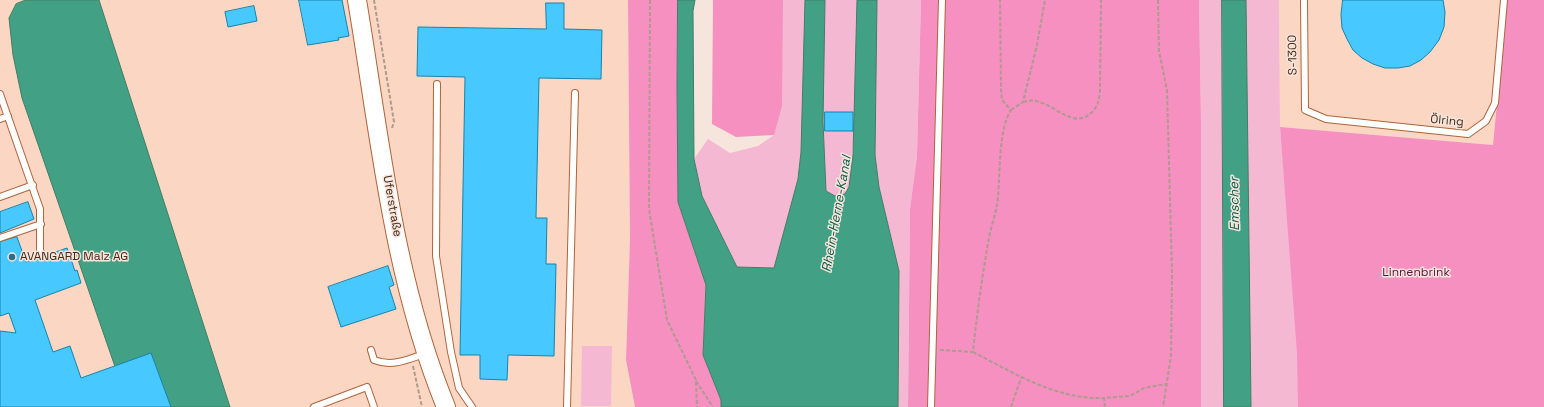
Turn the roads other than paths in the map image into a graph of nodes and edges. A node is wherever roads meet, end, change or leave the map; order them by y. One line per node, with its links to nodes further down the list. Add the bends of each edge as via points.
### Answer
1 (358, 0): 17 (main road, Uferstraße, via 403,267)
2 (942, 0): 23 (lane)
3 (1304, 0): 8 (lane, S-1300)
4 (1504, 0): 8 (lane, Ölring, via 1496,103 1486,121 1468,134 1326,119)
5 (437, 84): 21 (lane, via 436,256 456,374 460,388)
6 (575, 93): 22 (lane)
7 (0, 94): 9 (lane)
8 (1304, 110)
9 (8, 116): 10 (lane); 11 (lane)
10 (0, 119)
11 (32, 185): 12 (lane); 13 (lane, via 40,209)
12 (0, 197)
13 (41, 224): 14 (lane); 15 (lane, via 40,250)
14 (0, 238)
15 (43, 257)
16 (371, 350): 17 (lane, via 374,360 389,364)
17 (426, 354): 20 (main road, Uferstraße)
18 (314, 407): 19 (lane, via 367,387)
19 (374, 407)
20 (446, 407)
21 (472, 407)
22 (567, 407)
23 (931, 407)

